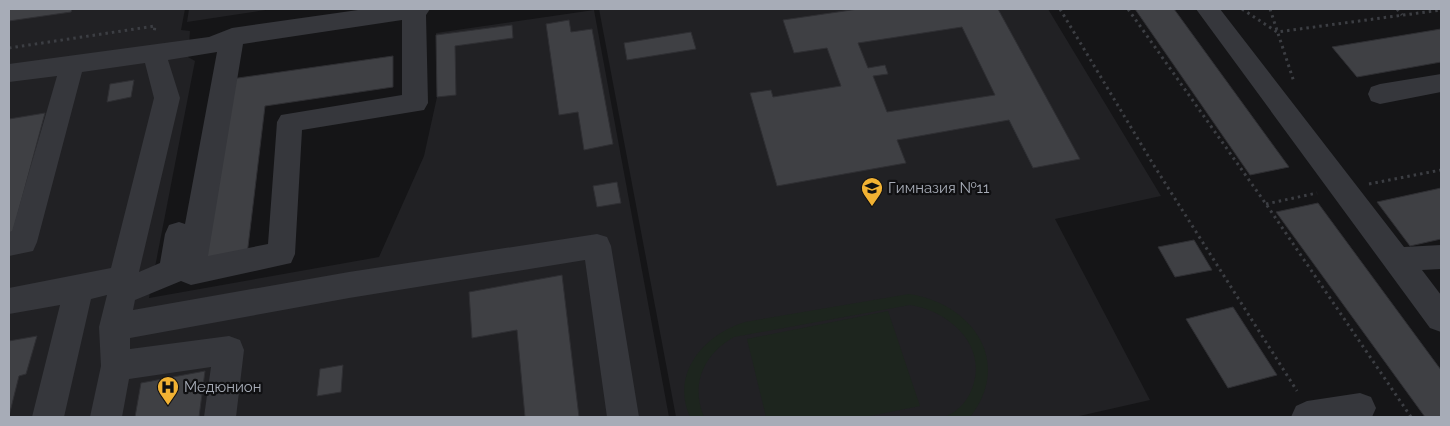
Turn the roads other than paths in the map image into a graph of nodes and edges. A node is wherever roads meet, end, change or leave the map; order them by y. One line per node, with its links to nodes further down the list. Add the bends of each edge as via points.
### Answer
1 (417, 9): 3 (street); 3 (street, via 415,103 290,122 281,254 191,272)
2 (1207, 9): 11 (street, via 1352,186)
3 (222, 41): 4 (street); 15 (street, via 172,270 122,292)
4 (154, 53): 5 (street); 12 (street, via 167,98 124,278)
5 (72, 64): 6 (street); 9 (street, via 22,242)
6 (9, 73)
7 (1441, 83): 8 (street)
8 (1380, 94)
9 (9, 244)
10 (1441, 257): 11 (street, via 1408,258)
11 (1401, 264): 14 (street)
12 (79, 289): 13 (street); 18 (street)
13 (9, 301)
14 (1441, 318)
15 (114, 327): 16 (street); 21 (street, via 596,246)
16 (116, 366): 19 (street); 20 (street, via 229,350)
17 (1360, 408): 22 (street)
18 (48, 417)
19 (106, 417)
20 (220, 417)
21 (623, 417)
22 (1310, 417)

